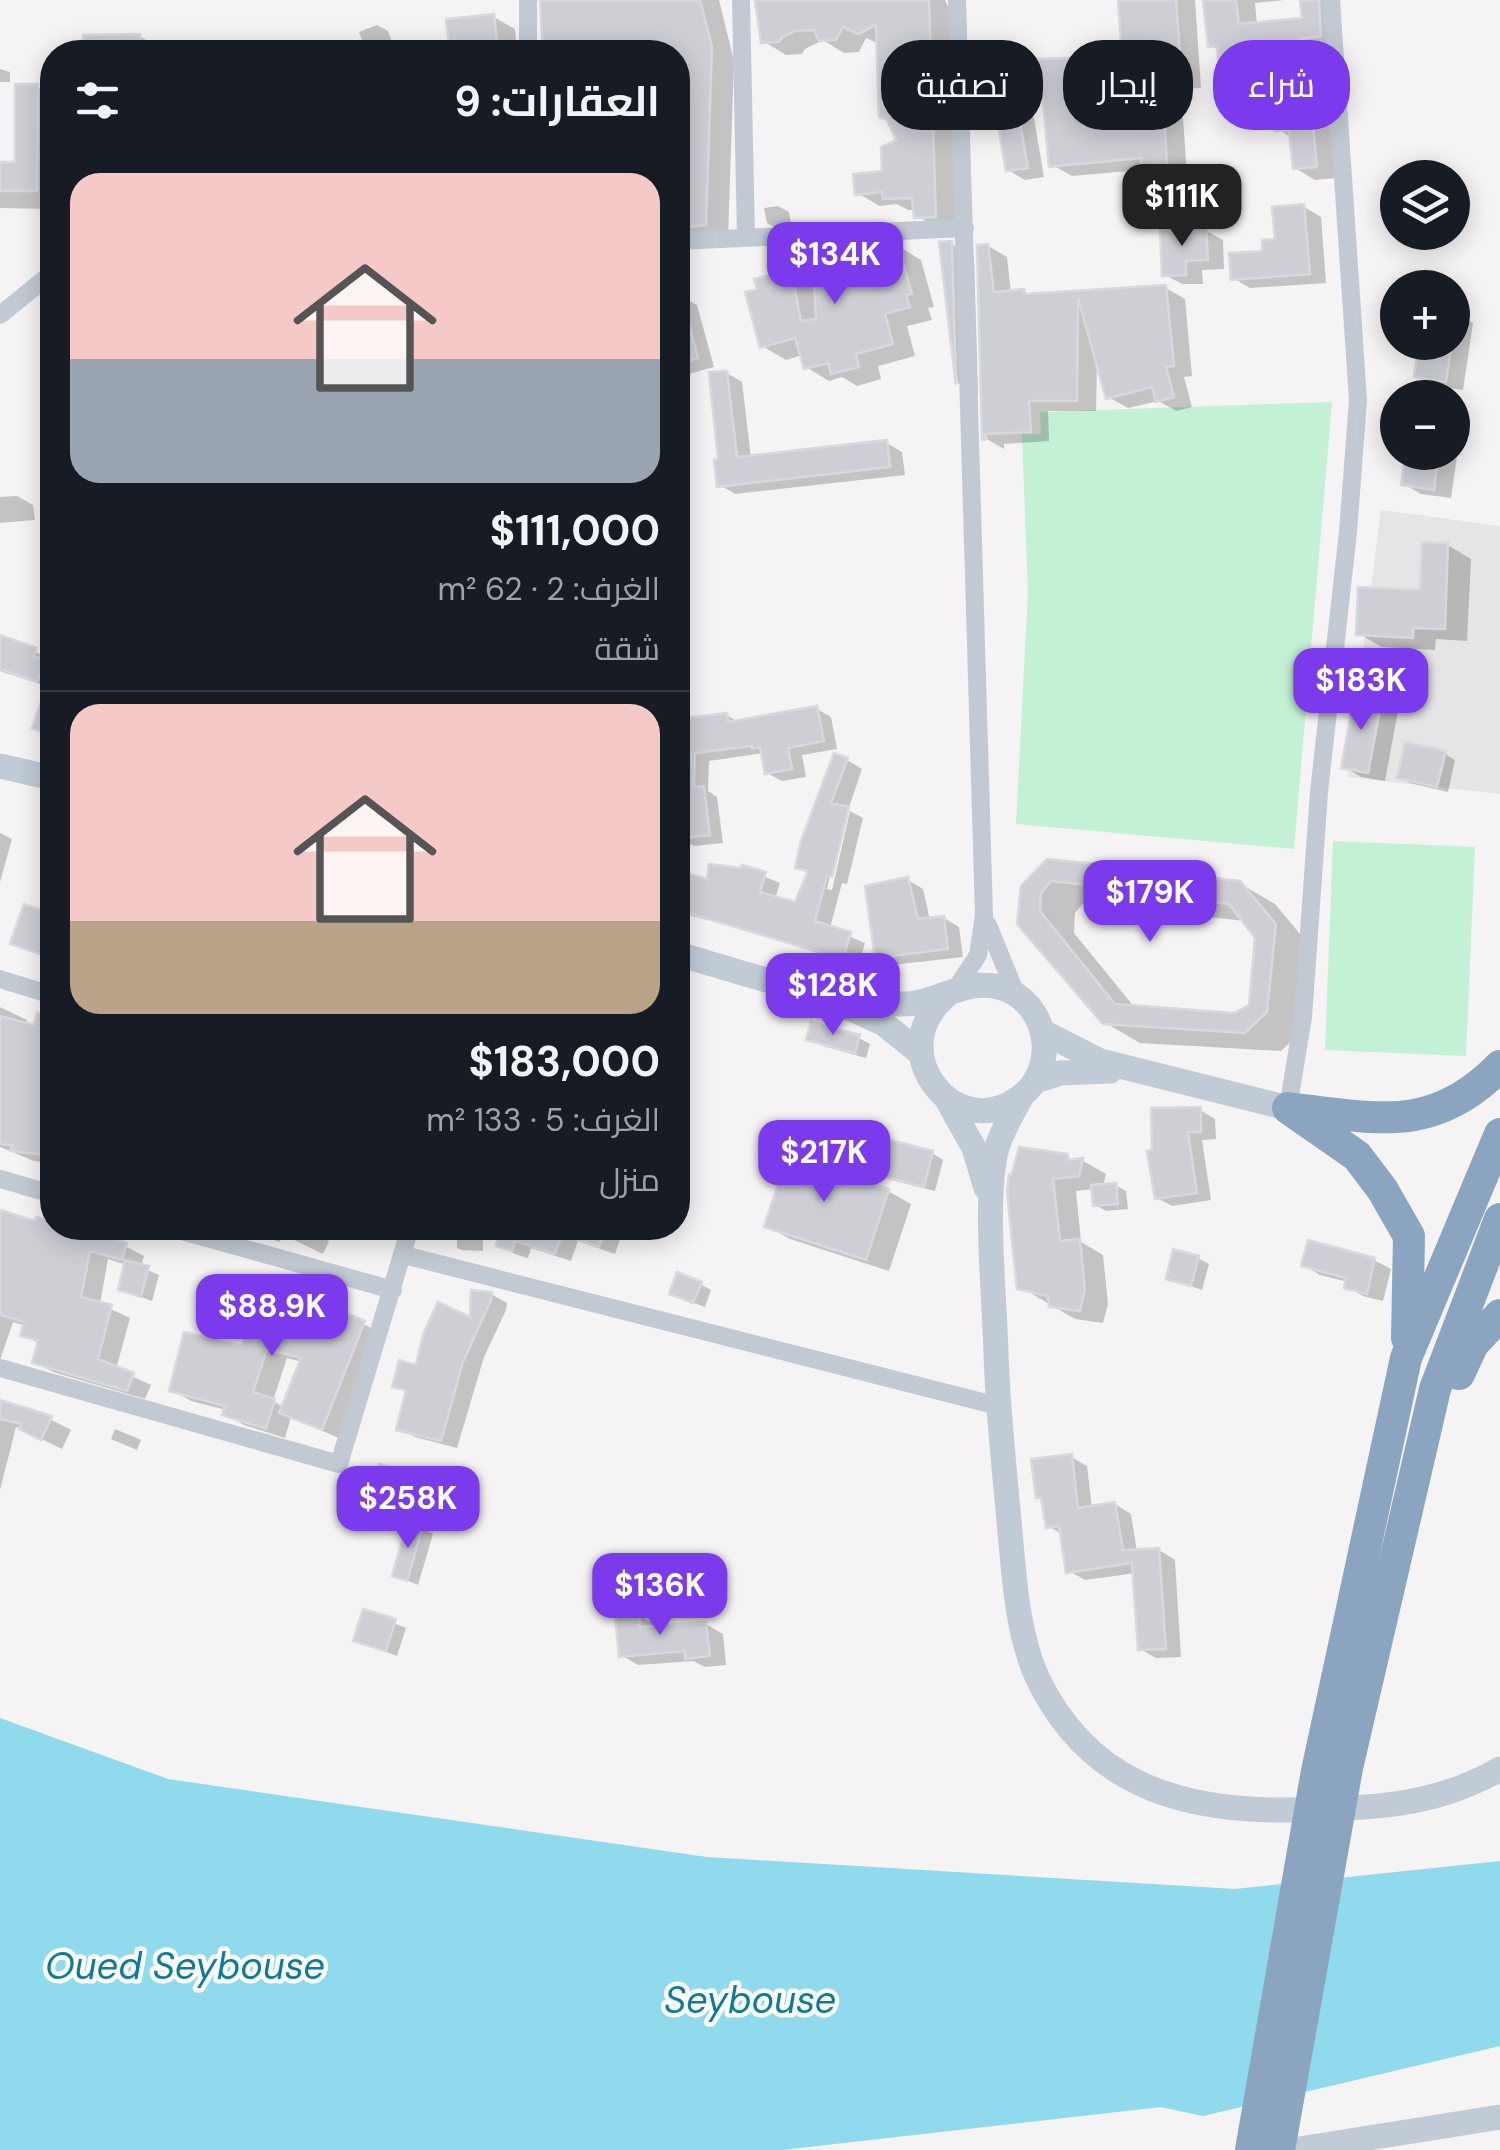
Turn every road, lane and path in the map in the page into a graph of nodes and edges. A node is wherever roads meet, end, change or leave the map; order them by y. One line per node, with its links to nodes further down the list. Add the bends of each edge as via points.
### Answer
1 (528, 0): 5 (street)
2 (741, 0): 7 (street)
3 (958, 0): 6 (street)
4 (1331, 0): 26 (street, via 1358,400 1303,1017)
5 (528, 40)
6 (964, 228): 7 (street); 13 (street)
7 (746, 238): 8 (street)
8 (690, 240)
9 (40, 283): 10 (street)
10 (0, 315)
11 (0, 766): 12 (street)
12 (40, 775)
13 (984, 915): 17 (street, via 978,955); 18 (street)
14 (690, 957): 19 (street)
15 (0, 980): 16 (street)
16 (40, 992)
17 (950, 994): 18 (street, via 986,985); 19 (street, via 913,1004); 21 (street, via 926,1021)
18 (1016, 994): 20 (street)
19 (822, 995): 21 (street, via 884,1024)
20 (1043, 1032): 23 (street); 24 (street, via 1045,1052)
21 (920, 1053): 25 (street, via 931,1083)
22 (1500, 1066): 26 (highway, via 1475,1092 1432,1113 1369,1117)
23 (1135, 1072): 24 (street, via 1079,1071); 26 (street)
24 (1028, 1089): 25 (street, via 1004,1106 984,1110); 30 (street, via 995,1154)
25 (946, 1098): 30 (street, via 981,1166)
26 (1288, 1108): 37 (highway, via 1357,1156 1408,1236)
27 (1500, 1134): 37 (highway)
28 (0, 1180): 29 (street)
29 (40, 1191)
30 (992, 1218): 39 (street)
31 (1500, 1219): 40 (highway, via 1435,1388)
32 (215, 1240): 35 (street)
33 (407, 1240): 34 (street)
34 (404, 1255): 35 (street); 39 (street)
35 (393, 1290): 38 (street, via 338,1464)
36 (1500, 1315): 40 (highway, via 1473,1344)
37 (1406, 1358): 41 (highway)
38 (0, 1368)
39 (998, 1406): 42 (street, via 1026,1644 1066,1722 1114,1770 1159,1792 1236,1810 1383,1808 1430,1798)
40 (1409, 1504): 41 (highway)
41 (1332, 1769): 44 (highway); 45 (highway)
42 (1500, 1769)
43 (1500, 2117): 46 (street)
44 (1251, 2150)
45 (1279, 2150)
46 (1293, 2150)

